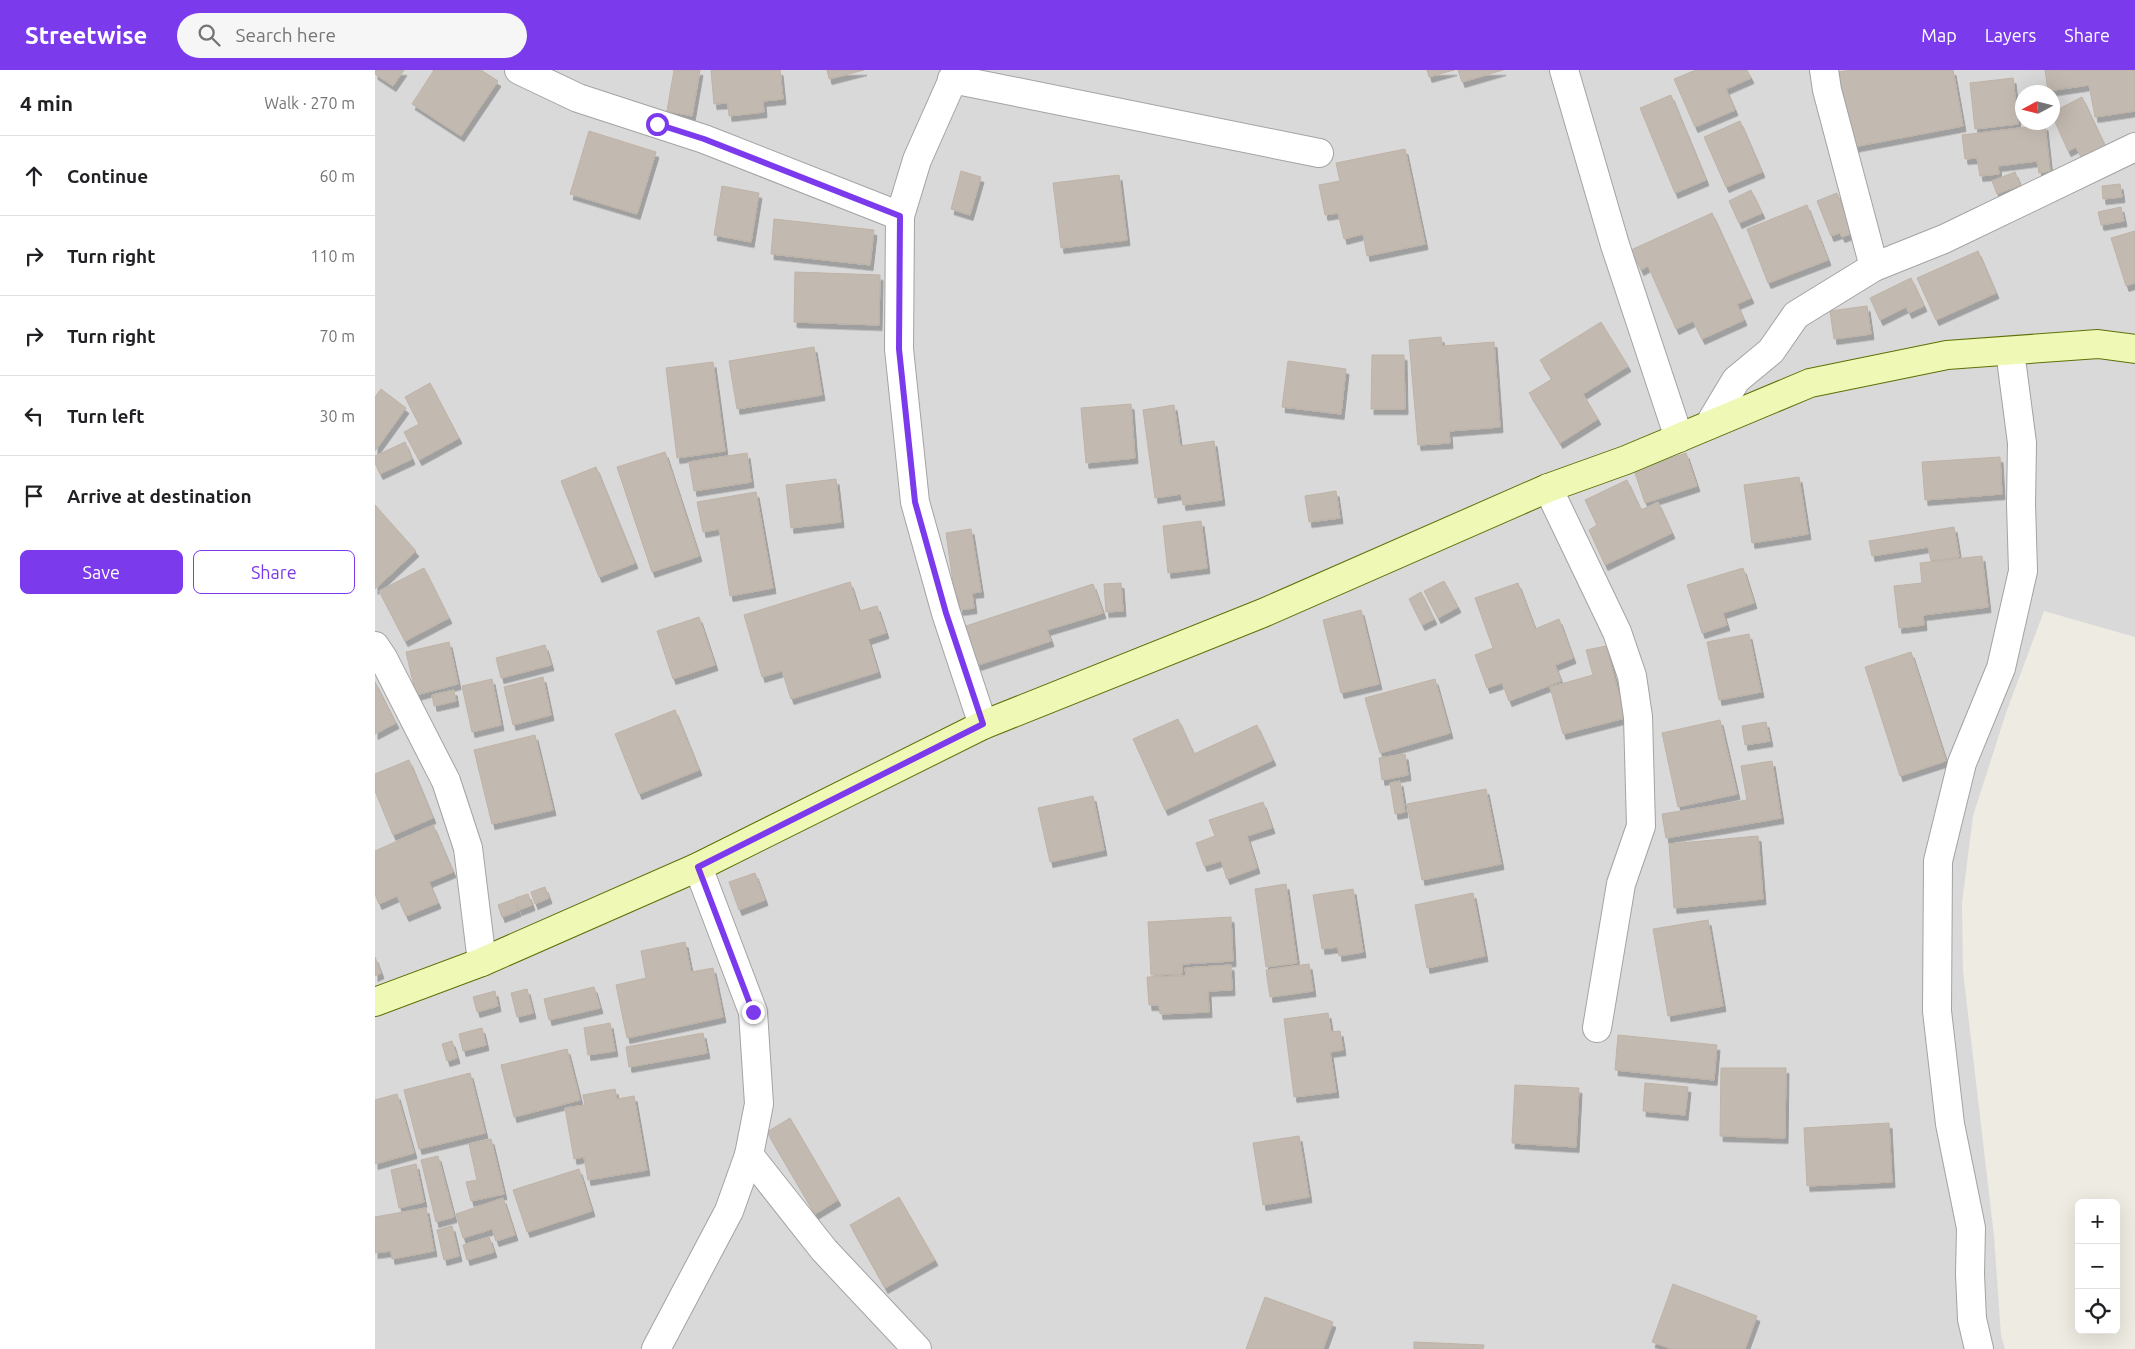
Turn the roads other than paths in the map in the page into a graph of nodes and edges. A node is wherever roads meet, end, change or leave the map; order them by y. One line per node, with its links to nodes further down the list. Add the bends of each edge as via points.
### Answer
1 (519, 70): 7 (street, via 578,98 704,139)
2 (1564, 70): 12 (street, via 1615,244)
3 (1824, 70): 8 (street)
4 (954, 74): 6 (street); 7 (street, via 917,160)
5 (2135, 147): 8 (street, via 1944,239)
6 (1319, 153)
7 (900, 216): 15 (street, via 899,349 915,502 946,613)
8 (1874, 267): 11 (street, via 1796,315 1771,351 1736,380)
9 (2135, 349): 10 (main road, via 2098,344)
10 (2010, 350): 11 (main road, via 1947,355 1810,383); 23 (street, via 2022,443 2023,571 2001,668 1961,764 1938,861 1937,1011 1950,1124 1971,1228 1972,1319)
11 (1709, 425): 12 (main road)
12 (1679, 438): 13 (main road)
13 (1548, 488): 15 (main road, via 1263,613); 19 (street, via 1617,632 1633,676 1637,716 1641,826 1621,884)
14 (375, 646): 17 (street, via 446,781 468,848)
15 (983, 724): 16 (main road)
16 (698, 867): 17 (main road); 20 (street, via 753,1012 759,1104)
17 (482, 962): 18 (main road)
18 (375, 1002)
19 (1597, 1028)
20 (749, 1155): 21 (street, via 729,1212); 22 (street, via 823,1250)
21 (656, 1349)
22 (917, 1349)
23 (1979, 1349)

